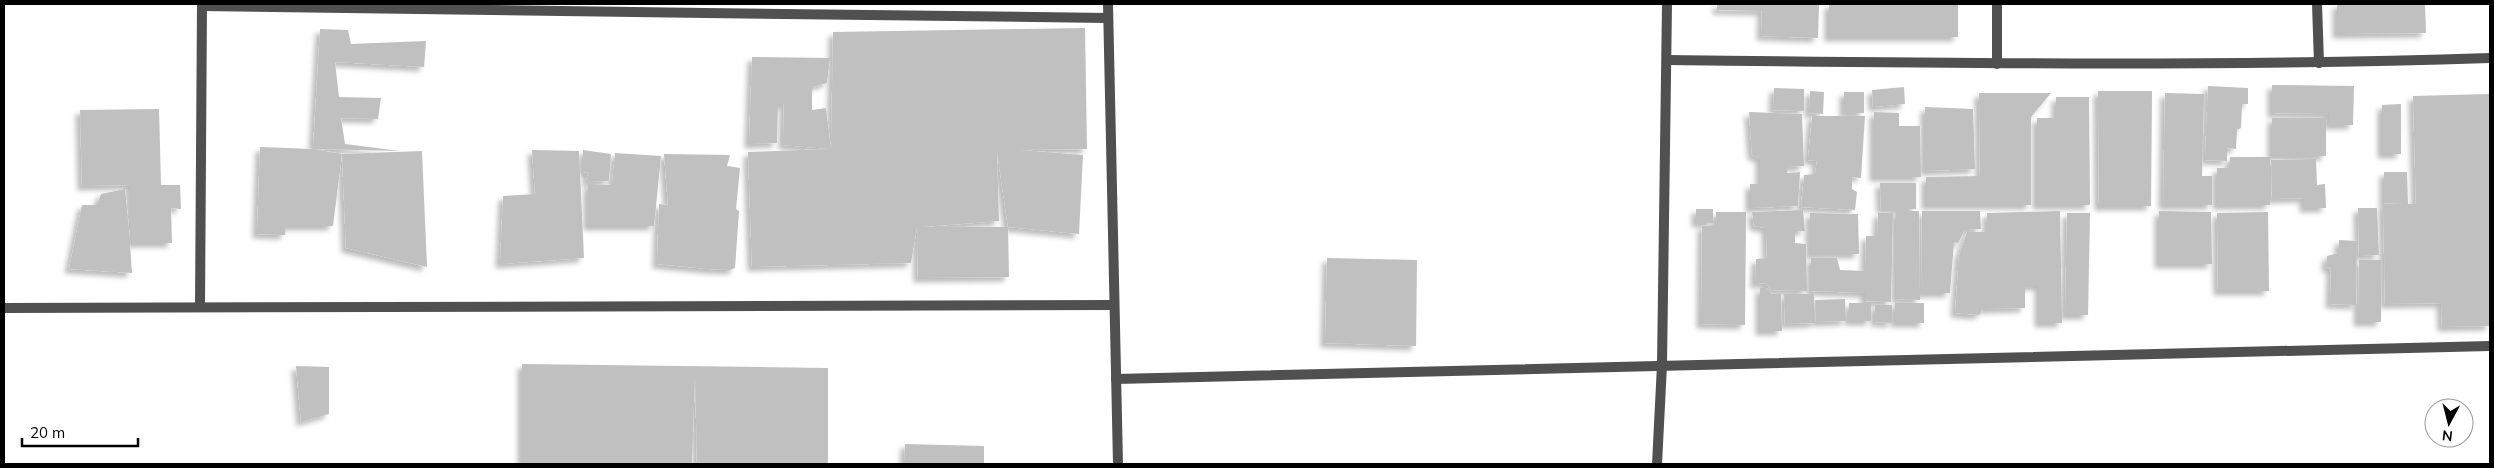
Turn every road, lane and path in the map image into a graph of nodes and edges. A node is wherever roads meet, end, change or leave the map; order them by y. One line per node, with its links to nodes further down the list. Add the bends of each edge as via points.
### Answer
1 (1108, 4): 8 (street)
2 (1667, 4): 10 (street)
3 (1997, 4): 12 (street)
4 (2317, 4): 11 (street)
5 (202, 5): 6 (street); 14 (street)
6 (514, 8): 7 (street)
7 (812, 9): 8 (street)
8 (1108, 18): 13 (street)
9 (2490, 58): 11 (street)
10 (1668, 60): 12 (street); 17 (street)
11 (2319, 63): 12 (street)
12 (1998, 64)
13 (1114, 305): 14 (street); 18 (street)
14 (200, 307): 15 (street)
15 (4, 308)
16 (2490, 346): 17 (street)
17 (1662, 365): 18 (street); 20 (street)
18 (1116, 378): 19 (street)
19 (1118, 464)
20 (1657, 464)

